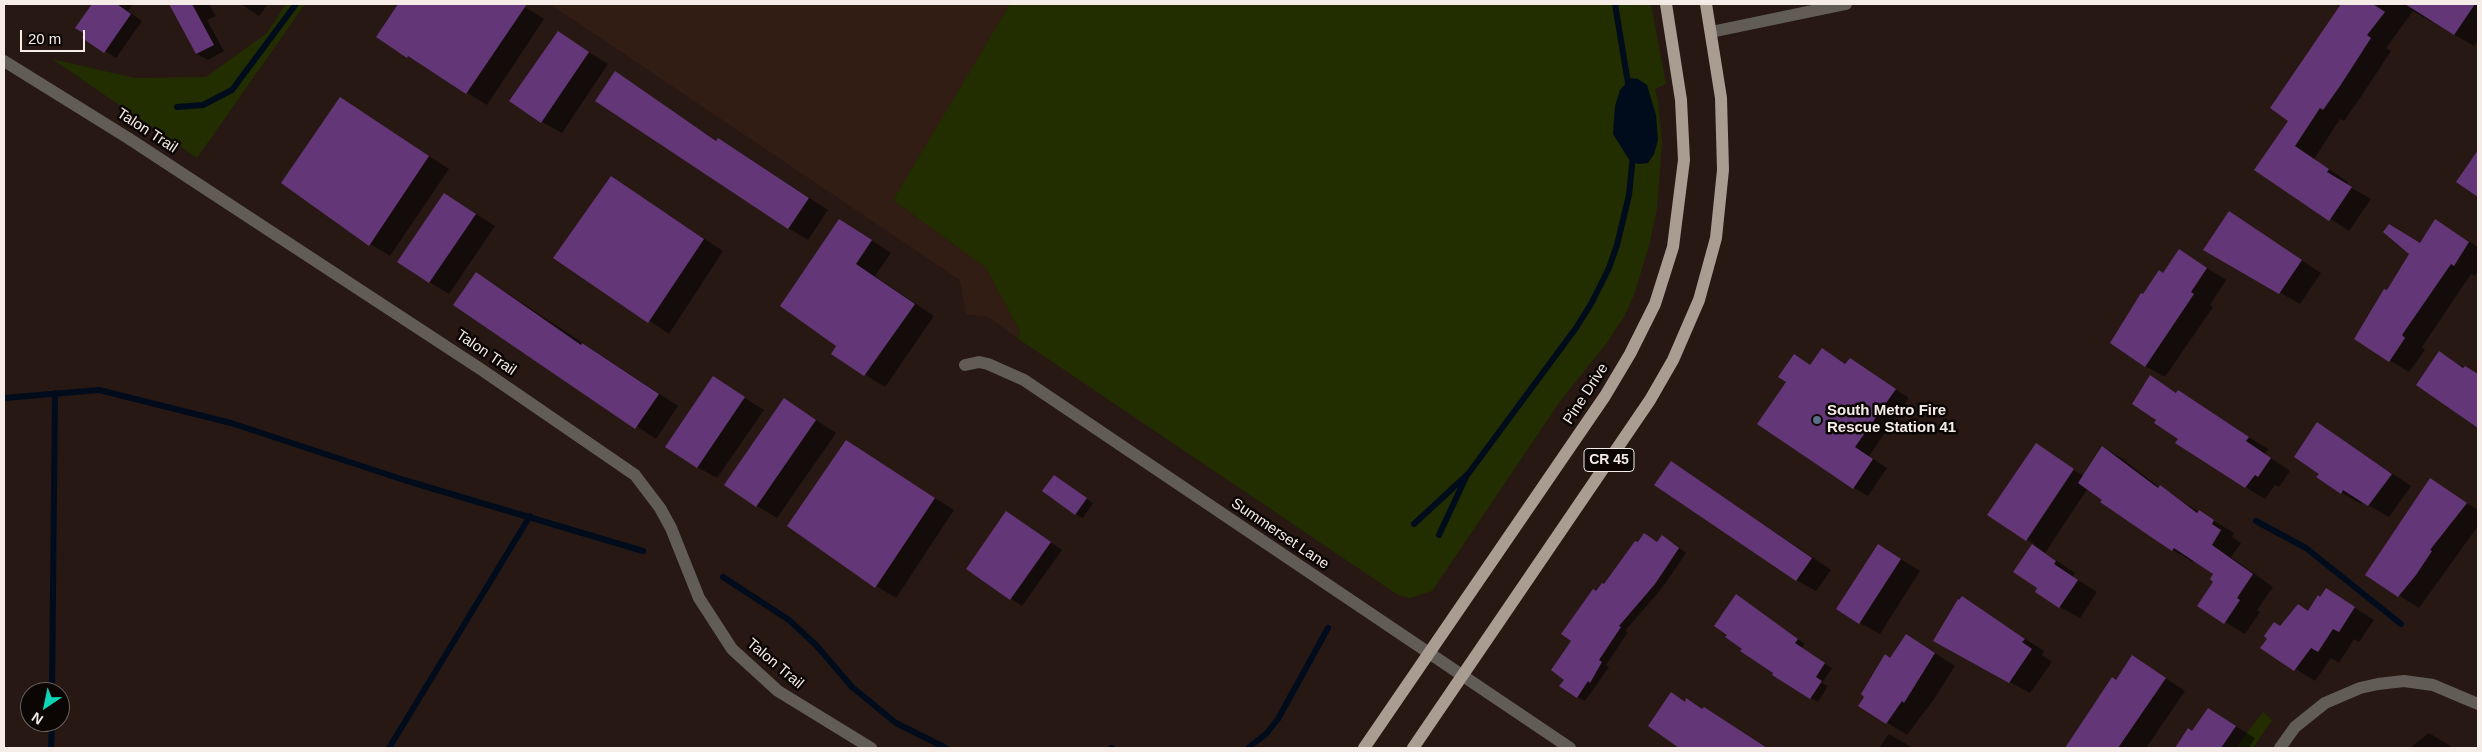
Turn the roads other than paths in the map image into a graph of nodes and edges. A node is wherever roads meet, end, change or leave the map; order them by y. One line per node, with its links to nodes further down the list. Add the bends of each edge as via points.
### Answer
1 (1666, 4): 7 (main road, Pine Drive / CR 45, via 1681,100 1684,160 1676,232 1660,292 1638,340 1604,396)
2 (1706, 4): 4 (main road, CR 45)
3 (1846, 4): 4 (street)
4 (1711, 32): 8 (main road, CR 45, via 1722,110 1723,177 1716,238 1696,306 1673,360 1650,400)
5 (4, 61): 10 (street, Talon Trail, via 128,138 482,370 635,475 660,508 699,598 732,649 778,691)
6 (965, 365): 7 (street, Summerset Lane, via 979,362 1015,375)
7 (1429, 654): 8 (street, Summerset Lane); 11 (main road, Pine Drive / CR 45)
8 (1462, 676): 12 (main road, CR 45); 13 (street, Summerset Lane)
9 (2478, 704): 14 (street, via 2433,685 2404,681 2378,684 2326,703 2296,727)
10 (871, 748)
11 (1364, 748)
12 (1413, 748)
13 (1570, 748)
14 (2280, 748)

